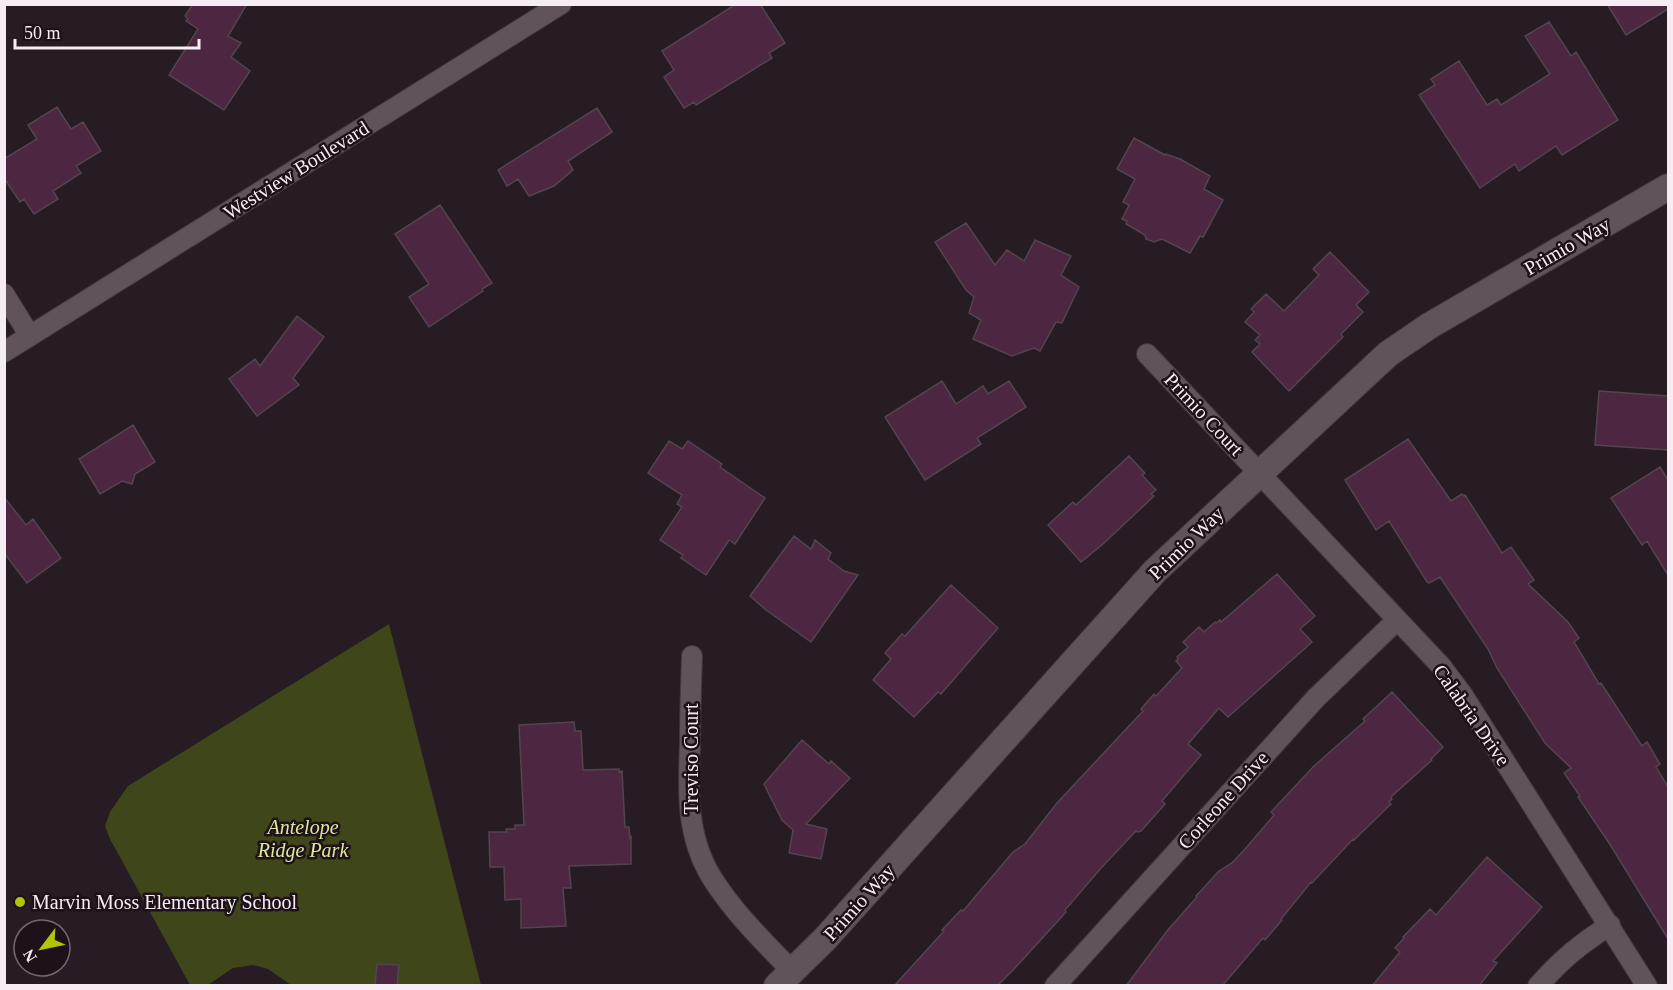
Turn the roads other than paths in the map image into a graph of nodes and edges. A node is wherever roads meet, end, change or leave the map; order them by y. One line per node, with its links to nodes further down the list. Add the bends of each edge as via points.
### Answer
1 (561, 4): 4 (street, Westview Boulevard)
2 (1668, 187): 7 (street, Primio Way, via 1407,340)
3 (4, 294): 4 (street)
4 (30, 336): 5 (street, Westview Boulevard)
5 (4, 352)
6 (1147, 354): 7 (street, Primio Court)
7 (1260, 473): 8 (street, Calabria Drive); 11 (street, Primio Way, via 1155,571)
8 (1397, 620): 10 (street, Calabria Drive, via 1462,694); 12 (street, Corleone Drive, via 1316,698)
9 (692, 656): 11 (street, Treviso Court, via 688,799 692,830 705,864 724,895 759,937)
10 (1610, 925): 13 (street, via 1562,959); 14 (street, Calabria Drive)
11 (785, 979)
12 (1055, 986)
13 (1538, 986)
14 (1647, 986)

